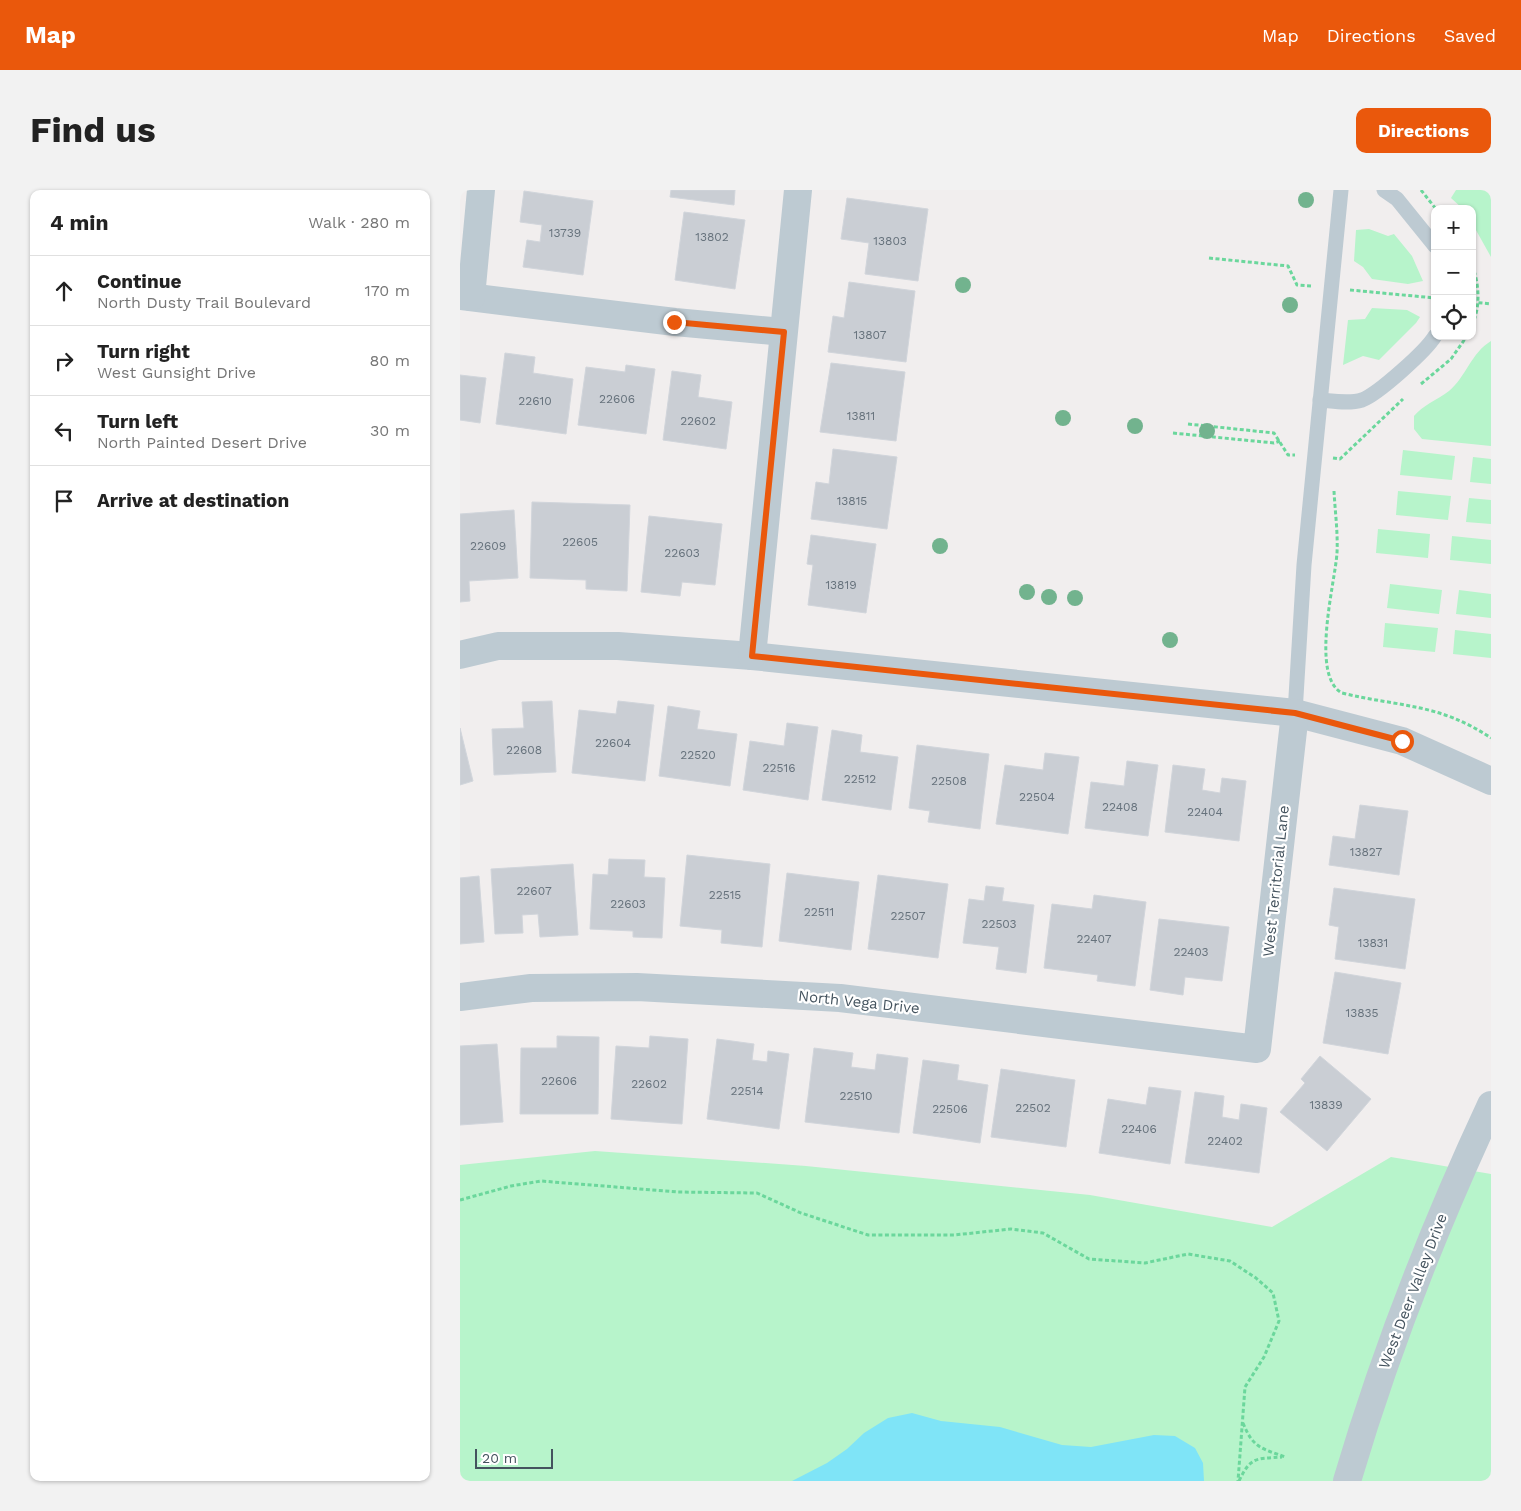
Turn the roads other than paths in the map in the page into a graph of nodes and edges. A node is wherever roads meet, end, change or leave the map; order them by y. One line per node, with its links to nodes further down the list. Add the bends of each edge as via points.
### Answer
1 (481, 190): 6 (street)
2 (798, 190): 7 (street)
3 (1341, 190): 9 (lane)
4 (1384, 190): 5 (lane, via 1397,200)
5 (1431, 241)
6 (466, 297): 7 (street)
7 (784, 332): 11 (street)
8 (1431, 340): 9 (lane, via 1376,392 1362,400)
9 (1320, 400): 12 (lane, via 1304,565)
10 (460, 655): 11 (street, via 498,646 618,646)
11 (752, 656): 12 (street)
12 (1295, 713): 13 (street, via 1402,741); 15 (street, West Territorial Lane)
13 (1491, 781)
14 (460, 997): 15 (street, North Vega Drive, via 531,988 637,987 840,998)
15 (1257, 1049)
16 (1491, 1105): 17 (street, West Deer Valley Drive, via 1458,1176 1390,1346)
17 (1347, 1481)

